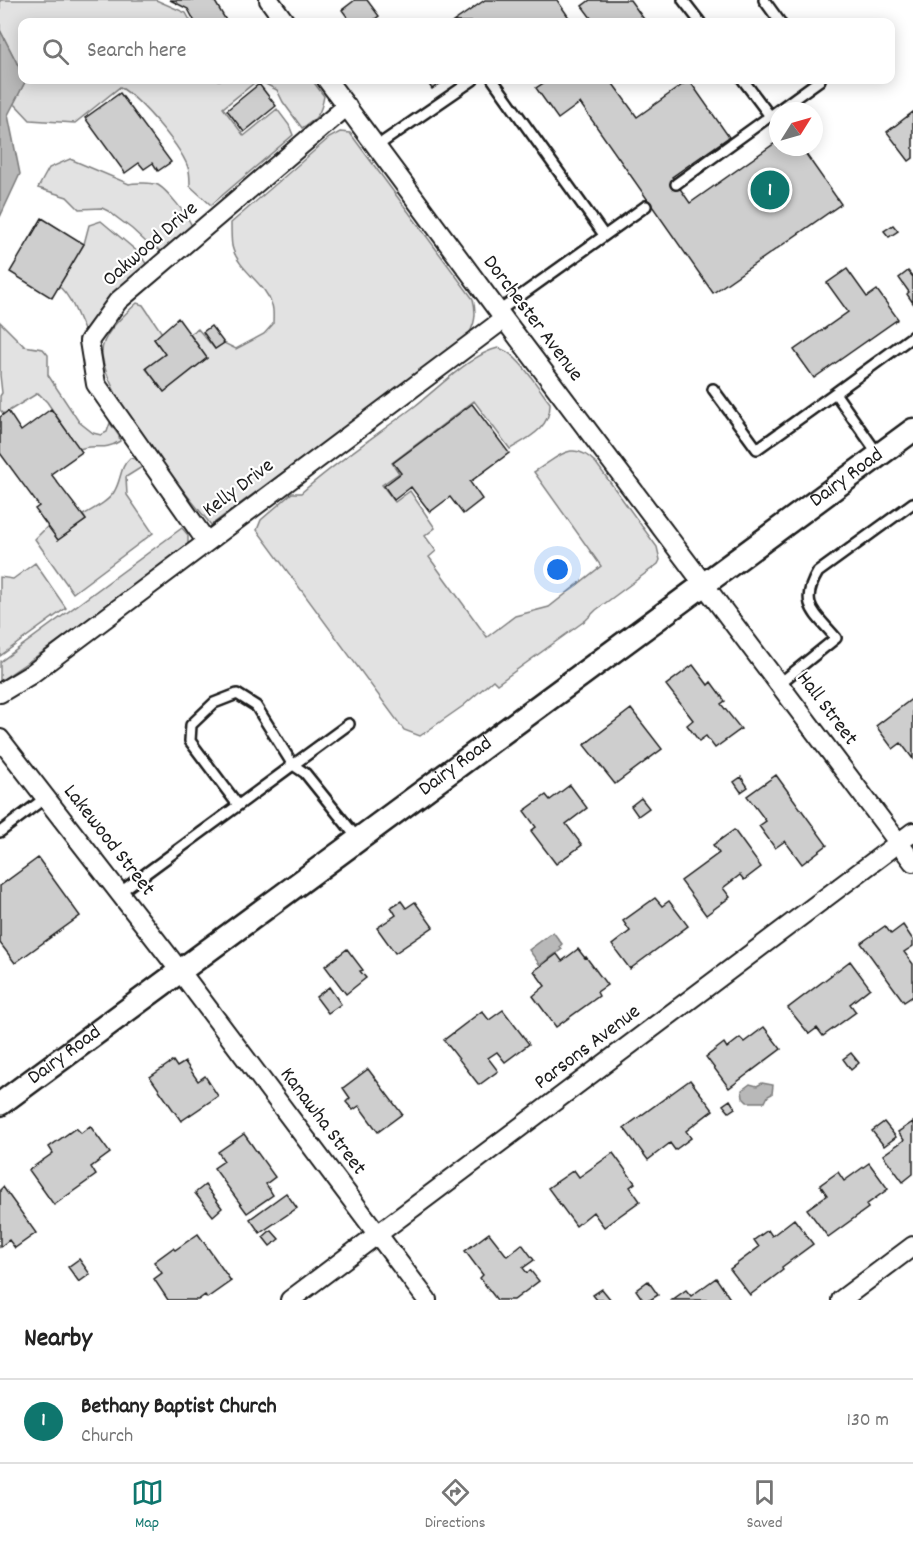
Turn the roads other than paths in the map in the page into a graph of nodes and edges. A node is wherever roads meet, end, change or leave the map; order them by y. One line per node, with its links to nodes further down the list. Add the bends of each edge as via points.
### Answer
1 (269, 0): 4 (street)
2 (683, 0): 5 (lane)
3 (764, 0): 6 (lane)
4 (282, 18)
5 (697, 18)
6 (777, 18)
7 (330, 84): 13 (street, Dorchester Avenue)
8 (467, 84): 16 (lane)
9 (496, 84): 19 (lane)
10 (746, 84): 14 (lane)
11 (814, 84): 12 (lane)
12 (789, 102)
13 (347, 106): 16 (street, Dorchester Avenue); 27 (street, Oakwood Drive, via 118,301 89,341 96,384)
14 (769, 115)
15 (769, 117): 17 (lane)
16 (377, 146): 20 (street, Dorchester Avenue)
17 (676, 184)
18 (646, 206): 19 (lane)
19 (604, 236): 20 (lane)
20 (501, 315): 27 (street, Kelly Drive); 28 (street, Dorchester Avenue)
21 (913, 336): 23 (lane)
22 (714, 389): 23 (lane, via 757,449)
23 (835, 393): 25 (lane)
24 (913, 430): 25 (street, Dairy Road)
25 (878, 455): 28 (street, Dairy Road)
26 (913, 504): 29 (lane, via 818,572 810,585 808,600 836,638)
27 (206, 542): 30 (street, Kelly Drive, via 30,675)
28 (703, 583): 29 (street, Hall Street); 38 (street, Dairy Road)
29 (779, 684): 37 (street, Hall Street)
30 (0, 693)
31 (349, 724): 33 (lane)
32 (0, 740): 34 (street, Lakewood Street)
33 (293, 765): 35 (lane); 35 (lane, via 256,706 237,694 214,704 190,724 190,741); 38 (lane, via 305,773)
34 (45, 798): 36 (lane); 40 (street, Lakewood Street)
35 (238, 806): 40 (lane)
36 (1, 828)
37 (906, 838): 39 (street, Hall Street); 43 (street, Parsons Avenue)
38 (358, 839): 41 (street, Dairy Road)
39 (913, 862)
40 (120, 893): 41 (street, Lakewood Street)
41 (180, 971): 42 (street, Dairy Road); 43 (street, Kanawha Street)
42 (0, 1104)
43 (378, 1234): 45 (street, Parsons Avenue); 46 (street, Kanawha Street)
44 (913, 1246): 47 (street)
45 (290, 1300)
46 (428, 1300)
47 (841, 1300)

